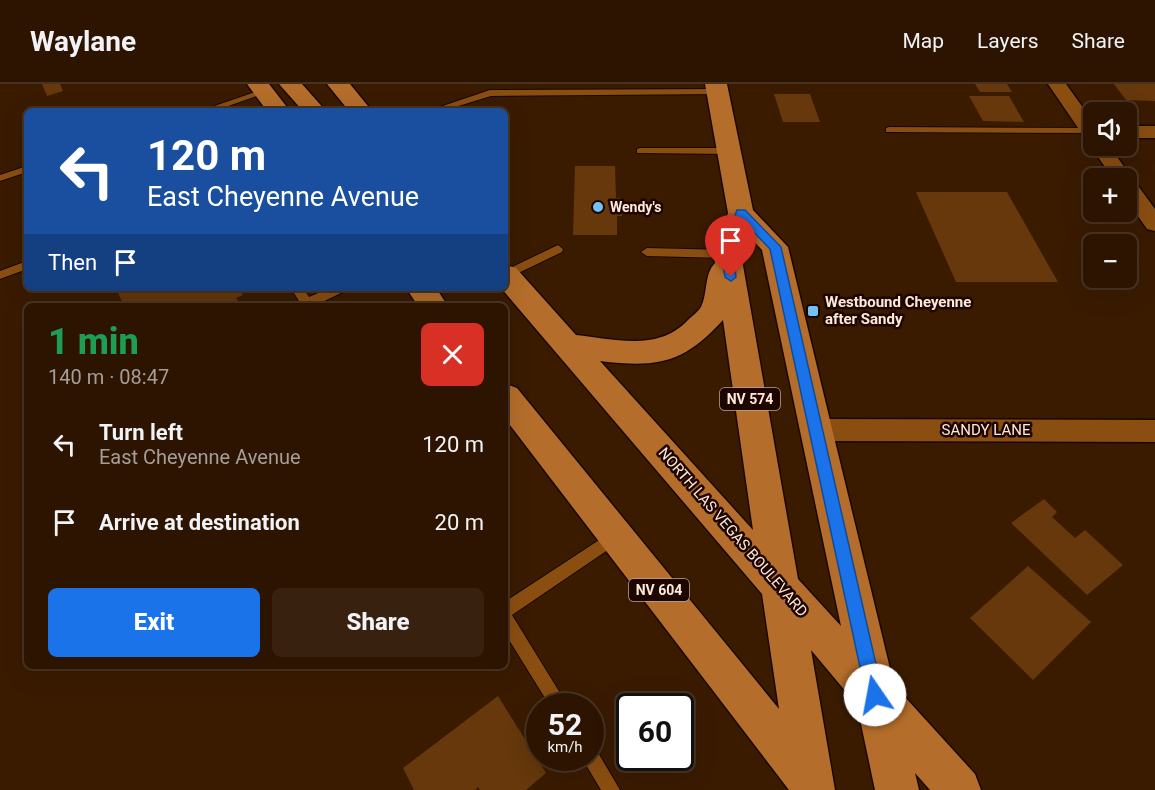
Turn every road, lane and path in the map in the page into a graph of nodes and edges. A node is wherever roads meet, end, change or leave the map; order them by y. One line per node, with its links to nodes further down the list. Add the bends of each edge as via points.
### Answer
1 (290, 84): 8 (main road)
2 (338, 84): 9 (main road)
3 (1057, 84): 11 (street)
4 (261, 88): 6 (lane); 7 (main road)
5 (717, 88): 10 (lane, via 490,93); 17 (main road, NV 574)
6 (212, 108)
7 (277, 108)
8 (312, 108)
9 (359, 108)
10 (442, 108)
11 (1083, 121)
12 (889, 130): 15 (lane)
13 (1137, 132): 14 (street)
14 (1155, 132)
15 (1083, 136)
16 (640, 151): 17 (lane)
17 (729, 151): 21 (main road, NV 574)
18 (24, 170): 19 (lane)
19 (0, 178)
20 (1137, 199): 22 (street)
21 (741, 213): 25 (main road, NV 574); 36 (main road, via 775,247)
22 (1155, 224)
23 (558, 249): 27 (lane)
24 (647, 252): 25 (lane)
25 (727, 254): 34 (main road, via 714,311 691,336 656,352 637,354); 39 (main road, NV 574)
26 (24, 266): 28 (lane)
27 (508, 274)
28 (0, 275)
29 (508, 277): 34 (main road, NORTH LAS VEGAS BOULEVARD)
30 (335, 291): 32 (lane)
31 (422, 291): 33 (main road)
32 (311, 303)
33 (432, 303)
34 (567, 345): 39 (main road, NORTH LAS VEGAS BOULEVARD)
35 (508, 400): 38 (main road, NV 604)
36 (817, 430): 37 (street, SANDY LANE); 43 (main road)
37 (1155, 431)
38 (616, 536): 40 (lane); 45 (main road, NV 604)
39 (779, 586): 43 (main road, NORTH LAS VEGAS BOULEVARD); 45 (main road, NV 574)
40 (508, 609)
41 (508, 624): 42 (lane)
42 (551, 693)
43 (875, 695): 47 (main road); 48 (main road, NORTH LAS VEGAS BOULEVARD)
44 (599, 771): 46 (lane)
45 (814, 788)
46 (611, 790)
47 (897, 790)
48 (959, 790)

